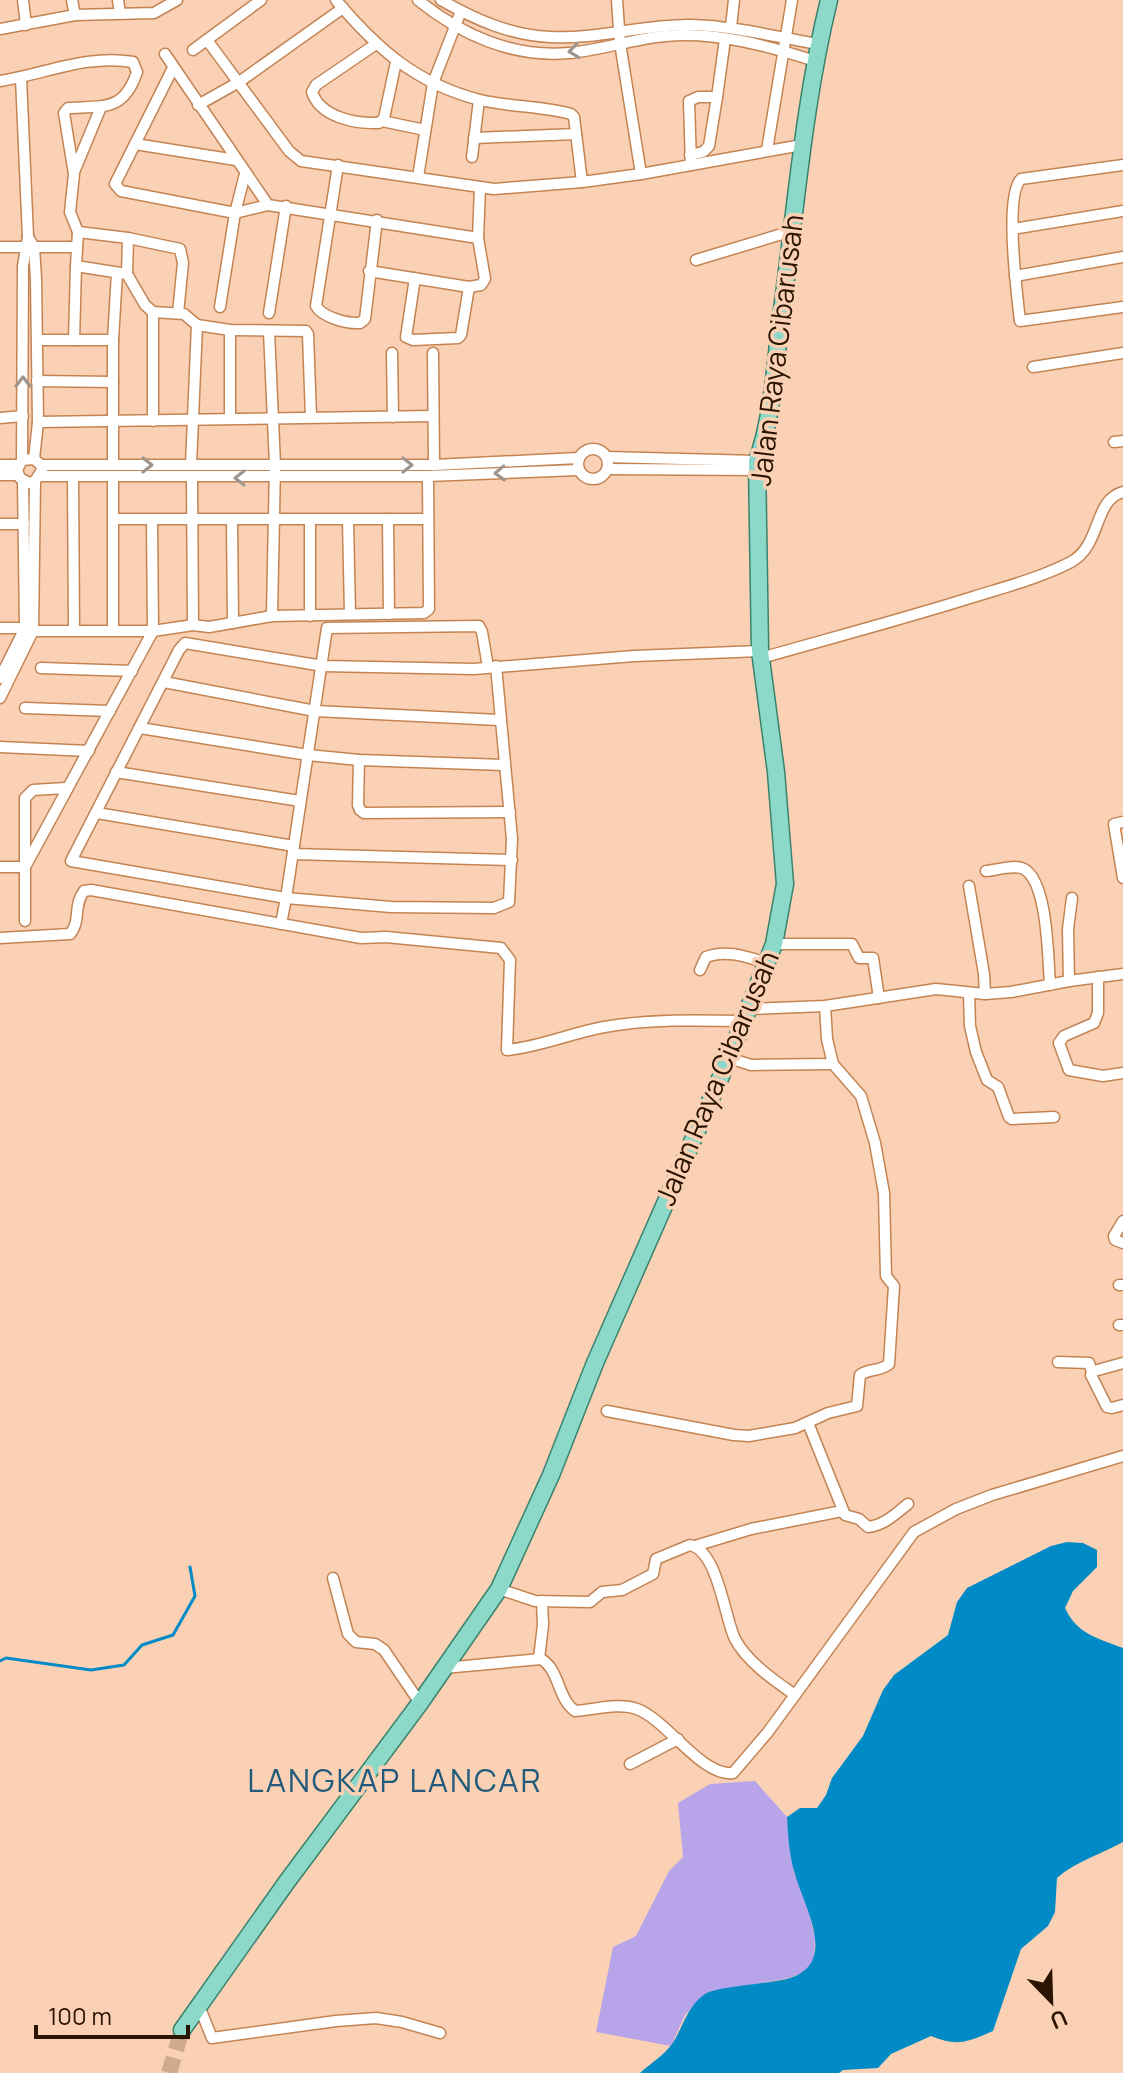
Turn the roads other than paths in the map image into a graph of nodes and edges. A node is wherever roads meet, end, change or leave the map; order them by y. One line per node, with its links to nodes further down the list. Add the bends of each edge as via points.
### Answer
1 (23, 0): 16 (street)
2 (72, 0): 15 (street)
3 (118, 0): 14 (street)
4 (261, 0): 23 (street)
5 (418, 0): 17 (street)
6 (441, 0): 13 (street)
7 (617, 0): 20 (street)
8 (734, 0): 18 (street)
9 (792, 0): 22 (street)
10 (829, 0): 28 (main road, Jalan Raya Cibarusah)
11 (170, 2): 14 (street, via 143,14)
12 (339, 4): 25 (street); 34 (street)
13 (461, 11): 17 (street); 20 (street, via 491,26 534,35)
14 (120, 13): 15 (street)
15 (75, 15): 16 (street)
16 (26, 25): 19 (street)
17 (454, 27): 24 (street, one-way to 17, via 571,53 526,52); 35 (street)
18 (731, 27): 20 (street); 22 (street)
19 (0, 29)
20 (619, 30): 24 (street)
21 (725, 39): 24 (street, via 668,36); 27 (street); 36 (street)
22 (786, 39): 27 (street); 28 (street)
23 (207, 40): 26 (street); 34 (street)
24 (620, 43): 54 (street)
25 (376, 44): 30 (street); 40 (street, via 312,92 335,116)
26 (193, 50)
27 (784, 51): 28 (street); 46 (street)
28 (817, 52): 45 (main road, Jalan Raya Cibarusah)
29 (165, 54): 31 (street)
30 (396, 62): 35 (street); 40 (street)
31 (173, 68): 38 (street); 44 (street)
32 (21, 78): 33 (street); 39 (street, via 78,62 133,62 137,72 132,89 123,99); 69 (street)
33 (0, 81)
34 (239, 82): 38 (street); 50 (street, via 294,158)
35 (433, 83): 37 (street); 41 (street)
36 (717, 97): 49 (street, via 709,146); 49 (street, via 689,101)
37 (479, 100): 42 (street, via 571,114); 43 (street)
38 (198, 105): 48 (street)
39 (101, 107): 52 (street); 52 (street, via 65,111)
40 (382, 121): 41 (street)
41 (425, 130): 55 (street)
42 (576, 134): 43 (street); 56 (street)
43 (474, 138): 47 (street)
44 (135, 144): 48 (street); 61 (street, via 115,184 121,191)
45 (802, 145): 46 (street); 65 (main road, Jalan Raya Cibarusah)
46 (767, 150): 49 (street)
47 (472, 157)
48 (236, 160): 53 (street)
49 (690, 160): 54 (street)
50 (338, 165): 55 (street); 62 (street)
51 (1123, 165): 64 (street, via 1021,179 1014,189)
52 (74, 174): 66 (street, via 70,212)
53 (245, 174): 58 (street); 61 (street)
54 (641, 174): 56 (street)
55 (418, 177): 57 (street)
56 (582, 182): 57 (street)
57 (480, 188): 68 (street)
58 (268, 205): 59 (street); 61 (street)
59 (286, 206): 62 (street); 84 (street)
60 (1123, 211): 64 (street)
61 (235, 213): 80 (street)
62 (330, 213): 63 (street); 75 (street, via 317,310 360,323 365,319)
63 (377, 220): 68 (street); 75 (street)
64 (1013, 229): 77 (street)
65 (792, 231): 73 (street); 114 (main road, Jalan Raya Cibarusah)
66 (78, 232): 67 (street); 71 (street)
67 (128, 238): 76 (street); 83 (street, via 180,249)
68 (478, 238): 79 (street, via 485,279)
69 (29, 243): 70 (street); 71 (street); 88 (street); 97 (street, one-way to 69)
70 (0, 247)
71 (77, 247): 74 (street)
72 (1123, 257): 77 (street)
73 (696, 260)
74 (76, 266): 76 (street); 89 (street)
75 (369, 271): 78 (street)
76 (122, 274): 82 (street); 90 (street)
77 (1015, 276): 81 (street, via 1020,321)
78 (415, 278): 79 (street); 79 (street, via 406,337 413,340 458,338)
79 (469, 287)
80 (220, 307)
81 (1123, 307)
82 (153, 312): 83 (street); 104 (street)
83 (178, 313): 85 (street)
84 (269, 313)
85 (197, 325): 86 (street); 105 (street)
86 (230, 330): 87 (street); 103 (street)
87 (269, 331): 99 (street, via 303,329 308,334); 102 (street)
88 (37, 340): 89 (street); 95 (street)
89 (74, 340): 90 (street)
90 (113, 340): 96 (street)
91 (392, 353): 100 (street)
92 (433, 353): 98 (street)
93 (1123, 353): 94 (street)
94 (1033, 367)
95 (37, 381): 96 (street); 106 (street)
96 (113, 382): 107 (street)
97 (23, 416): 101 (street); 116 (street)
98 (433, 416): 100 (street); 113 (street)
99 (311, 417): 100 (street); 102 (street)
100 (393, 417)
101 (0, 418)
102 (272, 418): 103 (street); 112 (street)
103 (230, 419): 105 (street)
104 (153, 421): 105 (street); 107 (street)
105 (191, 421): 111 (street)
106 (38, 422): 107 (street); 116 (street)
107 (112, 422): 117 (street)
108 (607, 457): 109 (street, via 592,448 583,451); 114 (street); 115 (street)
109 (578, 464): 113 (street); 115 (street, via 583,476 596,479); 119 (street, one-way to 119)
110 (0, 465): 116 (street)
111 (191, 465): 112 (street); 117 (street, one-way to 111)
112 (275, 465): 113 (street, one-way to 113); 120 (street)
113 (434, 465)
114 (758, 465): 115 (street); 146 (main road, Jalan Raya Cibarusah)
115 (607, 469)
116 (29, 470): 117 (street); 118 (street); 121 (street); 134 (street); 142 (street)
117 (113, 471): 121 (street); 122 (street); 124 (street)
118 (0, 475)
119 (428, 476): 120 (street); 126 (street)
120 (274, 477): 122 (street, one-way to 122); 128 (street)
121 (73, 478): 143 (street)
122 (192, 478): 127 (street)
123 (1123, 492): 146 (street, via 1103,509 1085,553 1056,569 929,611)
124 (114, 519): 129 (street); 144 (street)
125 (388, 519): 126 (street); 132 (street); 136 (street)
126 (428, 519): 136 (street, via 429,609)
127 (193, 520): 129 (street); 130 (street); 140 (street)
128 (273, 520): 130 (street); 131 (street); 137 (street)
129 (152, 521): 145 (street)
130 (232, 521): 139 (street)
131 (310, 521): 132 (street); 138 (street)
132 (348, 521): 135 (street)
133 (0, 524): 134 (street)
134 (24, 524): 142 (street)
135 (350, 614): 136 (street); 138 (street)
136 (389, 614)
137 (272, 616): 138 (street); 139 (street)
138 (310, 616)
139 (233, 623): 140 (street)
140 (193, 625): 145 (street)
141 (0, 628): 142 (street)
142 (29, 630): 143 (street); 151 (street); 153 (street)
143 (74, 630): 144 (street)
144 (113, 630): 145 (street)
145 (153, 631): 150 (street)
146 (760, 654): 148 (street); 182 (main road, Jalan Raya Cibarusah, via 785,884)
147 (323, 666): 148 (street); 148 (street, via 330,626 479,626); 152 (street, via 185,643); 156 (street)
148 (492, 667): 157 (street)
149 (41, 668): 150 (street)
150 (132, 671): 155 (street)
151 (0, 678)
152 (164, 682): 156 (street); 158 (street)
153 (0, 698)
154 (25, 708): 155 (street)
155 (110, 711): 160 (street)
156 (315, 711): 157 (street); 161 (street)
157 (499, 720): 163 (street)
158 (140, 728): 161 (street); 164 (street)
159 (0, 747): 160 (street)
160 (89, 751): 165 (street)
161 (308, 755): 162 (street); 166 (street)
162 (359, 760): 163 (street); 167 (street, via 358,805 364,813)
163 (504, 765): 167 (street)
164 (116, 772): 166 (street); 168 (street)
165 (66, 788): 173 (street); 173 (street, via 33,790 25,798)
166 (300, 801): 170 (street)
167 (510, 812): 171 (street)
168 (97, 813): 170 (street); 177 (street, via 71,861)
169 (1123, 822): 175 (street, via 1114,824)
170 (293, 850): 171 (street); 177 (street)
171 (512, 860): 177 (street, via 509,902 494,908)
172 (0, 867): 173 (street)
173 (25, 867): 179 (street)
174 (986, 871): 188 (street, via 1023,869 1038,886)
175 (1123, 878)
176 (969, 886): 190 (street)
177 (286, 898): 180 (street)
178 (1072, 898): 187 (street)
179 (25, 921)
180 (281, 924): 181 (street, via 91,890 79,897 70,934); 193 (street, via 361,938 501,948 510,960 507,1050 608,1026)
181 (0, 938)
182 (774, 944): 183 (main road, Jalan Raya Cibarusah); 191 (street, via 852,944 859,958 873,958)
183 (767, 963): 184 (street, via 714,954); 193 (main road, Jalan Raya Cibarusah)
184 (700, 970)
185 (1123, 974): 186 (street)
186 (1098, 977): 187 (street); 196 (street, via 1094,1023 1059,1043 1069,1070 1103,1076)
187 (1069, 981): 188 (street)
188 (1050, 985): 190 (street)
189 (969, 993): 190 (street); 191 (street, via 936,989); 197 (street, via 976,1052 1009,1117)
190 (985, 994)
191 (879, 998): 192 (street)
192 (825, 1006): 193 (street); 195 (street)
193 (746, 1015): 194 (main road, Jalan Raya Cibarusah)
194 (729, 1058): 195 (street, via 751,1065); 211 (main road, Jalan Raya Cibarusah)
195 (833, 1064): 205 (street, via 865,1105 884,1193 886,1276 894,1286 889,1364 860,1375 854,1409)
196 (1123, 1073)
197 (1054, 1117)
198 (1123, 1221): 199 (street, via 1114,1236)
199 (1123, 1243)
200 (1058, 1362): 202 (street, via 1089,1363)
201 (1123, 1363): 202 (street)
202 (1092, 1372): 203 (street, via 1105,1405)
203 (1123, 1405)
204 (607, 1411): 205 (street, via 743,1436)
205 (808, 1423): 208 (street)
206 (1123, 1456): 215 (street, via 992,1495 914,1532)
207 (908, 1504): 208 (street, via 874,1527)
208 (842, 1511): 209 (street)
209 (695, 1546): 212 (street, via 656,1559 653,1574 622,1590 602,1592 590,1602); 215 (street, via 712,1570 738,1644)
210 (333, 1578): 216 (street, via 348,1634 356,1642 384,1650)
211 (499, 1589): 212 (street); 214 (main road, Jalan Raya Cibarusah)
212 (542, 1601): 213 (street)
213 (539, 1659): 214 (street); 217 (street, via 547,1663 575,1711 633,1707)
214 (442, 1668): 216 (main road, Jalan Raya Cibarusah)
215 (795, 1695): 217 (street, via 733,1773 717,1772)
216 (420, 1703): 219 (main road, Jalan Raya Cibarusah)
217 (678, 1739): 218 (street)
218 (630, 1764)
219 (199, 2006): 220 (main road, Jalan Raya Cibarusah); 221 (street, via 212,2038 376,2018)
220 (182, 2030)
221 (440, 2033)

